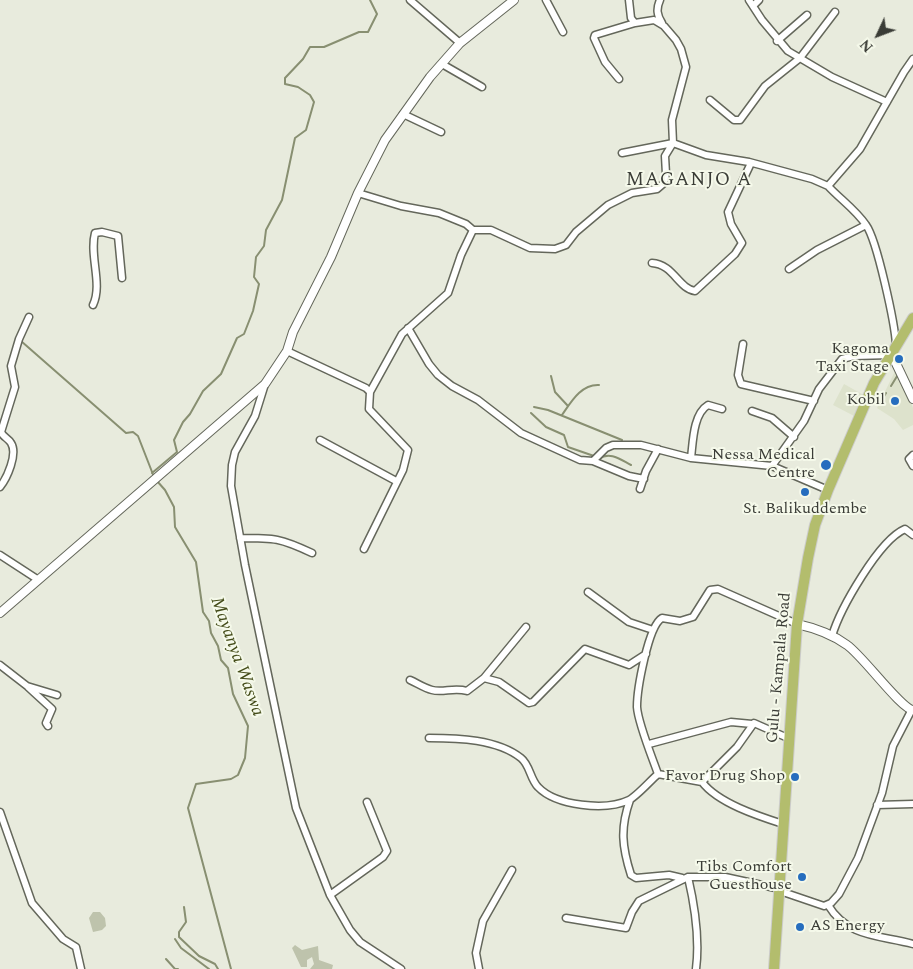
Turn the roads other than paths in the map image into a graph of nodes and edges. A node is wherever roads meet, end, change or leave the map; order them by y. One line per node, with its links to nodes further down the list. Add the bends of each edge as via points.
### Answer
1 (410, 0): 14 (street)
2 (514, 0): 14 (street)
3 (546, 0): 12 (street)
4 (629, 0): 10 (street, via 631,18)
5 (660, 0): 11 (street, via 657,14)
6 (759, 0): 7 (street)
7 (751, 3): 13 (street)
8 (836, 12): 15 (street)
9 (807, 15): 13 (street)
10 (635, 23): 11 (street, via 654,20); 18 (street, via 594,38 605,62)
11 (664, 26): 24 (street, via 681,49 686,67 672,120)
12 (563, 32)
13 (777, 41): 15 (street)
14 (460, 44): 17 (street)
15 (800, 58): 20 (street, via 765,86 738,121); 21 (street, via 836,80)
16 (913, 60): 21 (street)
17 (442, 64): 19 (street); 22 (street)
18 (619, 79)
19 (482, 87)
20 (710, 100)
21 (887, 102): 27 (street, via 860,149)
22 (403, 114): 23 (street); 28 (street, via 373,160)
23 (441, 132)
24 (673, 143): 25 (street); 26 (street, via 706,155); 30 (street, via 666,156 666,174 661,186 652,191 632,193 608,205 576,232 566,245 530,248 491,230)
25 (622, 153)
26 (751, 163): 27 (street); 31 (street, via 728,212 730,224 742,243 735,254 693,291 666,267)
27 (828, 186): 29 (street)
28 (358, 192): 30 (street, via 401,206 439,213); 39 (street)
29 (866, 225): 32 (street, via 817,250); 40 (street, via 873,240 892,318 897,344)
30 (473, 230): 37 (street, via 448,293)
31 (652, 263)
32 (789, 269)
33 (122, 278): 34 (street, via 118,236 95,233 96,291)
34 (93, 305)
35 (29, 317): 47 (street, via 11,366 15,387)
36 (913, 318): 40 (main road, Gulu - Kampala Road)
37 (408, 328): 42 (street); 53 (street, via 426,360 452,386 478,400 521,433 580,460)
38 (743, 344): 44 (street, via 738,375 741,384)
39 (287, 351): 41 (street); 42 (street)
40 (894, 353): 43 (street); 44 (street, via 842,359 831,370); 60 (main road, Gulu - Kampala Road, via 874,383)
41 (265, 384): 62 (street, via 255,416 240,440 232,464 231,486); 66 (street)
42 (370, 392): 57 (street, via 369,409 408,450 403,470)
43 (913, 399)
44 (814, 401): 48 (street)
45 (722, 408): 52 (street, via 708,405 701,410)
46 (752, 411): 48 (street, via 772,418)
47 (1, 436): 58 (street, via 10,442 13,458)
48 (794, 437): 54 (street)
49 (320, 440): 57 (street)
50 (658, 449): 52 (street); 53 (street, via 613,445); 56 (street)
51 (913, 455): 55 (street, via 909,459)
52 (691, 458): 54 (street)
53 (592, 461): 56 (street)
54 (772, 466): 60 (street)
55 (913, 466)
56 (644, 479): 59 (street)
57 (396, 481): 63 (street)
58 (0, 487)
59 (640, 489)
60 (828, 490): 69 (main road, Gulu - Kampala Road, via 815,525)
61 (913, 534): 72 (street, via 904,529 895,533 885,545 855,585 840,612)
62 (240, 538): 64 (street, via 271,537); 96 (street, via 296,808)
63 (364, 549)
64 (312, 553)
65 (0, 555): 66 (street)
66 (38, 579): 68 (street)
67 (588, 592): 71 (street, via 629,622)
68 (0, 613)
69 (797, 624): 71 (street, via 718,588 710,590 694,617 680,621 662,618); 72 (street); 83 (main road, Gulu - Kampala Road)
70 (526, 627): 75 (street)
71 (653, 630): 73 (street)
72 (832, 636): 79 (street, via 859,655 897,699)
73 (646, 654): 75 (street, via 629,665 585,649 529,703 499,682); 84 (street, via 637,707)
74 (0, 665): 77 (street)
75 (484, 678): 76 (street, via 467,691 454,688 431,690)
76 (410, 680)
77 (27, 686): 78 (street); 81 (street, via 52,709 46,723)
78 (57, 695)
79 (912, 710): 90 (street, via 893,746)
80 (752, 724): 83 (street); 84 (street, via 731,722); 86 (street, via 737,747)
81 (48, 726)
82 (429, 738): 87 (street, via 459,738 511,752 526,763 537,787 562,802 605,804)
83 (790, 739): 92 (main road, Gulu - Kampala Road)
84 (649, 744): 85 (street)
85 (658, 774): 86 (street); 87 (street)
86 (702, 782): 92 (street, via 709,791 726,800)
87 (630, 800): 94 (street, via 624,819 623,848 631,875 636,878)
88 (367, 802): 96 (street, via 387,851)
89 (913, 804): 90 (street)
90 (877, 805): 97 (street, via 850,873 839,894)
91 (0, 812): 100 (street, via 32,903 64,939 76,947)
92 (783, 824): 95 (main road, Gulu - Kampala Road)
93 (512, 870): 102 (street, via 483,921 476,953)
94 (685, 877): 95 (street, via 725,877); 98 (street, via 639,901 626,928); 103 (street, via 696,914)
95 (780, 890): 97 (street); 104 (main road, Gulu - Kampala Road)
96 (330, 895): 101 (street, via 360,942)
97 (828, 905): 99 (street, via 843,924 877,937)
98 (566, 918)
99 (913, 944)
100 (81, 969)
101 (401, 969)
102 (479, 969)
103 (696, 969)
104 (774, 969)

